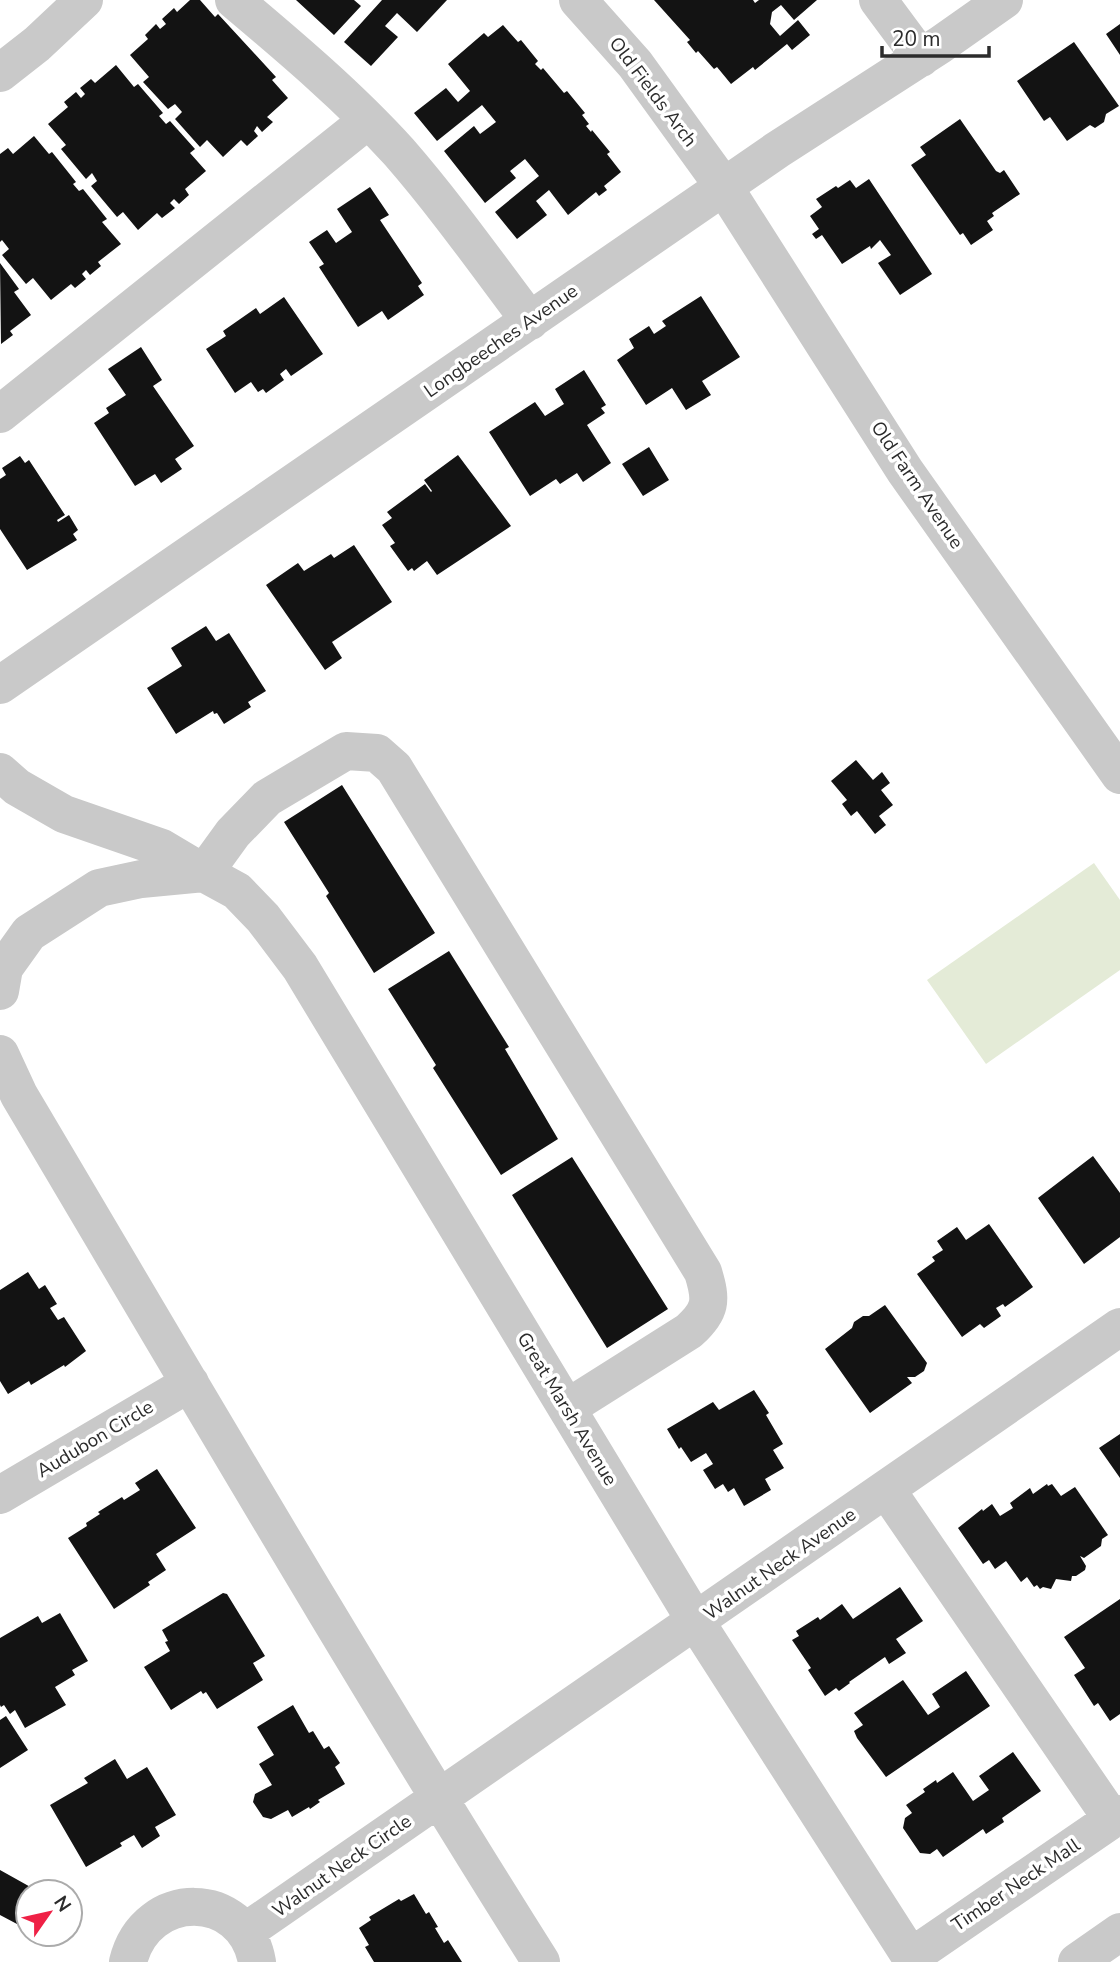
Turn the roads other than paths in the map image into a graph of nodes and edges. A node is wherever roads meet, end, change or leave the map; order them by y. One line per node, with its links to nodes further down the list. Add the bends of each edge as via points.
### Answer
1 (84, 0): 7 (street)
2 (234, 0): 8 (street, via 332,84)
3 (578, 0): 9 (street, Old Fields Arch, via 635,64)
4 (878, 0): 6 (street)
5 (1004, 0): 6 (street, Longbeeches Avenue)
6 (921, 58): 9 (street, Longbeeches Avenue)
7 (0, 73)
8 (367, 121): 10 (street, via 453,217); 11 (street)
9 (724, 187): 10 (street, Longbeeches Avenue); 14 (street, Old Farm Avenue, via 905,471)
10 (530, 321): 12 (street, Longbeeches Avenue)
11 (0, 414)
12 (0, 685)
13 (0, 772): 15 (street, Great Marsh Avenue, via 17,788 64,814 162,848)
14 (1120, 775)
15 (204, 873): 16 (street, via 141,878 99,888 29,933 4,968); 20 (street, Great Marsh Avenue, via 237,891 300,967); 20 (street, via 233,833 267,798 346,751 377,753 394,768 703,1272 708,1289 709,1306 689,1331)
16 (0, 991)
17 (0, 1054): 19 (street, via 19,1095)
18 (1120, 1327): 21 (street, Walnut Neck Avenue)
19 (190, 1383): 22 (street, Audubon Circle); 24 (street)
20 (567, 1408): 23 (street, Great Marsh Avenue)
21 (887, 1489): 23 (street, Walnut Neck Avenue); 25 (street)
22 (0, 1496)
23 (696, 1622): 24 (street, Walnut Neck Avenue); 28 (street, Great Marsh Avenue)
24 (438, 1799): 27 (street, Walnut Neck Circle); 30 (street)
25 (1116, 1816): 28 (street, Timber Neck Mall)
26 (1120, 1932): 31 (street)
27 (251, 1947): 29 (street, via 228,1917 207,1908 185,1907 163,1913 145,1927)
28 (913, 1959)
29 (128, 1962)
30 (541, 1962)
31 (1077, 1962)

